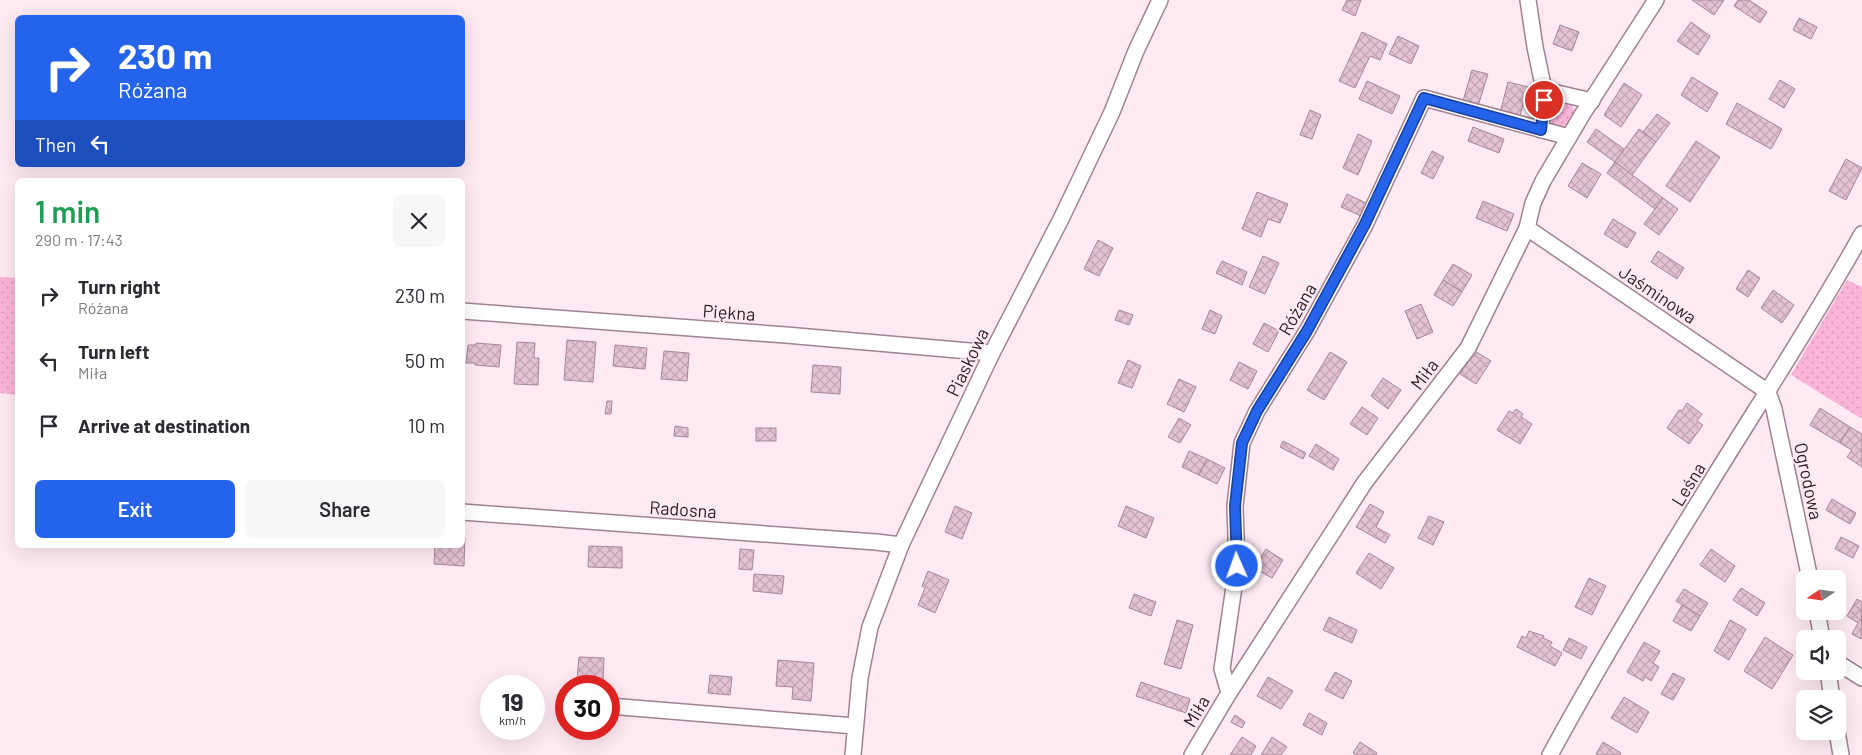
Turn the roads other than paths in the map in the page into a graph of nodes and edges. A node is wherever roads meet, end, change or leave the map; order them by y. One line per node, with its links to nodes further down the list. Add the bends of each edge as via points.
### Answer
1 (1160, 0): 11 (street, Piaskowa, via 1112,112)
2 (1528, 0): 4 (street)
3 (1656, 0): 5 (street, Miła)
4 (1544, 90): 5 (street); 6 (street)
5 (1592, 101): 7 (street, Miła)
6 (1541, 130): 7 (street, Różana); 18 (street, Różana, via 1424,98 1365,224 1307,331 1257,411 1242,443 1235,506 1237,566 1222,669)
7 (1569, 137): 8 (street, Miła, via 1543,181)
8 (1527, 228): 12 (street, Jaśminowa); 18 (street, Miła, via 1468,348 1365,482)
9 (1862, 234): 12 (street, Leśna)
10 (465, 310): 11 (street, Piękna)
11 (992, 353): 14 (street, Piaskowa)
12 (1768, 392): 15 (street, Ogrodowa); 24 (street, Leśna, via 1650,582)
13 (465, 512): 14 (street, Radosna)
14 (901, 545): 20 (street, Piaskowa, via 870,627)
15 (1808, 570)
16 (1846, 668): 17 (street)
17 (1862, 678)
18 (1229, 692): 23 (street, Miła)
19 (620, 707): 20 (street)
20 (855, 726): 22 (street, Piaskowa)
21 (1838, 740): 25 (street)
22 (852, 755)
23 (1192, 755)
24 (1550, 755)
25 (1841, 755)

